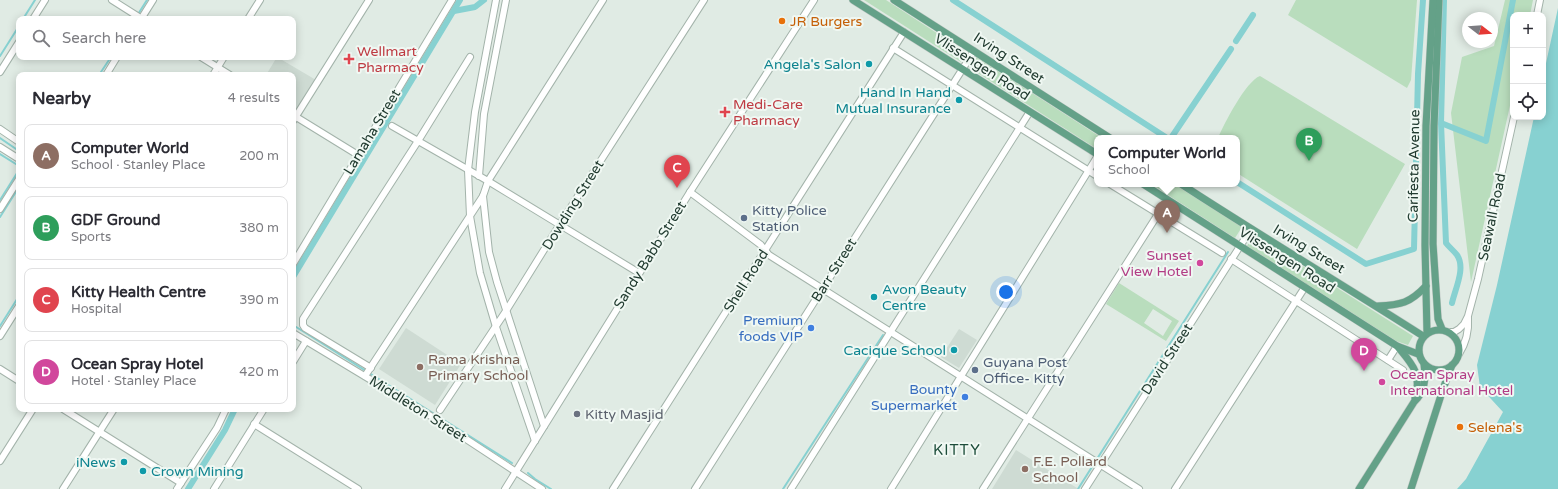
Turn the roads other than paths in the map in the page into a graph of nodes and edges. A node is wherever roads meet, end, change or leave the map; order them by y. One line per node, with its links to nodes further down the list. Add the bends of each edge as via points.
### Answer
1 (45, 0): 18 (street)
2 (112, 0): 19 (street)
3 (153, 0): 20 (street)
4 (260, 0): 21 (street)
5 (369, 0): 40 (street)
6 (496, 0): 37 (street)
7 (506, 0): 39 (street)
8 (603, 0): 58 (street)
9 (704, 0): 69 (street, Dowding Street)
10 (814, 0): 63 (street, Sandy Babb Street)
11 (853, 0): 22 (main road, Vlissengen Road)
12 (894, 0): 25 (main road, Irving Street)
13 (1433, 0): 77 (main road, Carifesta Avenue, via 1426,126)
14 (1439, 0): 86 (main road, Carifesta Avenue, via 1433,244 1438,319)
15 (1540, 0): 17 (street)
16 (450, 1): 51 (street, Lamaha Street)
17 (1538, 12)
18 (35, 16)
19 (137, 16)
20 (143, 16)
21 (250, 16)
22 (904, 32): 24 (street, Shell Road); 31 (main road, Vlissengen Road)
23 (16, 47): 32 (street)
24 (894, 48): 36 (street); 72 (street, Shell Road)
25 (974, 51): 31 (street, Barr Street); 46 (main road, Irving Street)
26 (470, 57): 48 (street)
27 (115, 60): 33 (street)
28 (206, 60): 30 (street)
29 (222, 60): 30 (street)
30 (218, 67): 34 (street); 35 (street)
31 (963, 69): 36 (street, Barr Street); 38 (main road, Vlissengen Road)
32 (0, 72)
33 (108, 72)
34 (215, 72)
35 (226, 72)
36 (952, 85): 44 (street); 79 (street, Barr Street)
37 (475, 112): 39 (street); 54 (street)
38 (1029, 113): 44 (street); 50 (main road, Vlissengen Road)
39 (484, 114): 57 (street)
40 (296, 115)
41 (296, 119): 51 (street)
42 (1513, 120): 84 (street, Seawall Road)
43 (392, 126): 48 (street)
44 (1019, 128): 55 (street); 87 (street)
45 (0, 129): 47 (street)
46 (1105, 135)
47 (16, 140)
48 (418, 141): 54 (street); 101 (street, via 303,319 305,328)
49 (0, 147): 52 (street)
50 (1094, 154)
51 (358, 155): 75 (street, Lamaha Street)
52 (16, 157)
53 (1094, 161): 55 (street)
54 (468, 170): 57 (street); 68 (street)
55 (1088, 171): 56 (street); 104 (street)
56 (1094, 174)
57 (479, 176): 58 (street)
58 (488, 181): 64 (street); 69 (street)
59 (16, 183): 66 (street)
60 (1115, 187): 67 (street)
61 (1148, 187): 65 (main road, Vlissengen Road)
62 (1186, 187): 70 (main road, Irving Street)
63 (690, 192): 72 (street); 76 (street, Sandy Babb Street)
64 (483, 196): 68 (street); 83 (street, via 489,252)
65 (1168, 200): 67 (street); 71 (main road, Vlissengen Road)
66 (0, 209)
67 (1158, 214): 73 (street); 113 (street)
68 (470, 216): 85 (street, via 480,273); 101 (street)
69 (560, 224): 76 (street); 83 (street, Dowding Street)
70 (1251, 229): 71 (street, David Street); 81 (main road, Irving Street)
71 (1239, 247): 74 (street, David Street); 78 (main road, Vlissengen Road)
72 (765, 250): 79 (street); 128 (street, Shell Road)
73 (1222, 253)
74 (1232, 258): 80 (street); 119 (street, David Street)
75 (296, 259)
76 (639, 273): 115 (street, Sandy Babb Street)
77 (1426, 286): 81 (main road, via 1409,301 1394,306); 90 (main road, Carifesta Avenue)
78 (1304, 288): 80 (street); 93 (main road, Vlissengen Road)
79 (822, 289): 87 (street); 129 (street, Barr Street)
80 (1297, 299): 97 (street); 135 (street)
81 (1378, 306): 90 (main road, Irving Street)
82 (16, 311): 91 (street)
83 (506, 311): 85 (street, Dowding Street); 115 (street)
84 (1468, 316): 88 (street, Seawall Road, via 1459,329); 95 (street, Seawall Road, via 1469,328 1465,345)
85 (496, 327): 107 (street, Dowding Street); 117 (street)
86 (1442, 330): 88 (main road); 90 (main road, via 1436,329)
87 (890, 332): 104 (street); 130 (street)
88 (1450, 332): 95 (main road, via 1458,342)
89 (296, 335): 92 (street, Middleton Street)
90 (1425, 335): 94 (main road, via 1419,345)
91 (0, 336)
92 (306, 341): 96 (street); 103 (street, Middleton Street)
93 (1397, 346): 94 (main road, Vlissengen Road); 97 (street); 106 (main road, via 1410,362 1418,378)
94 (1418, 354): 98 (main road)
95 (1459, 354): 99 (main road)
96 (296, 357)
97 (1388, 360): 102 (street)
98 (1424, 364): 99 (main road, via 1434,370 1447,369); 106 (main road, via 1424,385 1420,396)
99 (1452, 365): 137 (main road)
100 (0, 368): 105 (street)
101 (371, 368): 103 (street)
102 (1403, 370)
103 (365, 376): 120 (street, Middleton Street)
104 (960, 376): 113 (street); 131 (street)
105 (16, 379)
106 (1414, 402): 136 (main road)
107 (440, 410)
108 (30, 412): 118 (street)
109 (68, 412): 116 (street)
110 (112, 412): 116 (street)
111 (225, 412): 121 (street)
112 (262, 412): 114 (street)
113 (1028, 419): 119 (street); 132 (street)
114 (254, 424): 124 (street); 125 (street)
115 (544, 426): 117 (street, Sandy Babb Street)
116 (99, 432): 121 (street); 122 (street)
117 (535, 441): 120 (street, Sandy Babb Street)
118 (0, 462)
119 (1099, 464): 133 (street, David Street); 134 (street)
120 (516, 472): 126 (street, Sandy Babb Street); 127 (street, Middleton Street)
121 (181, 483): 123 (street)
122 (63, 489)
123 (177, 489)
124 (214, 489)
125 (358, 489)
126 (505, 489)
127 (542, 489)
128 (613, 489)
129 (695, 489)
130 (791, 489)
131 (890, 489)
132 (983, 489)
133 (1085, 489)
134 (1139, 489)
135 (1175, 489)
136 (1360, 489)
137 (1411, 489)

